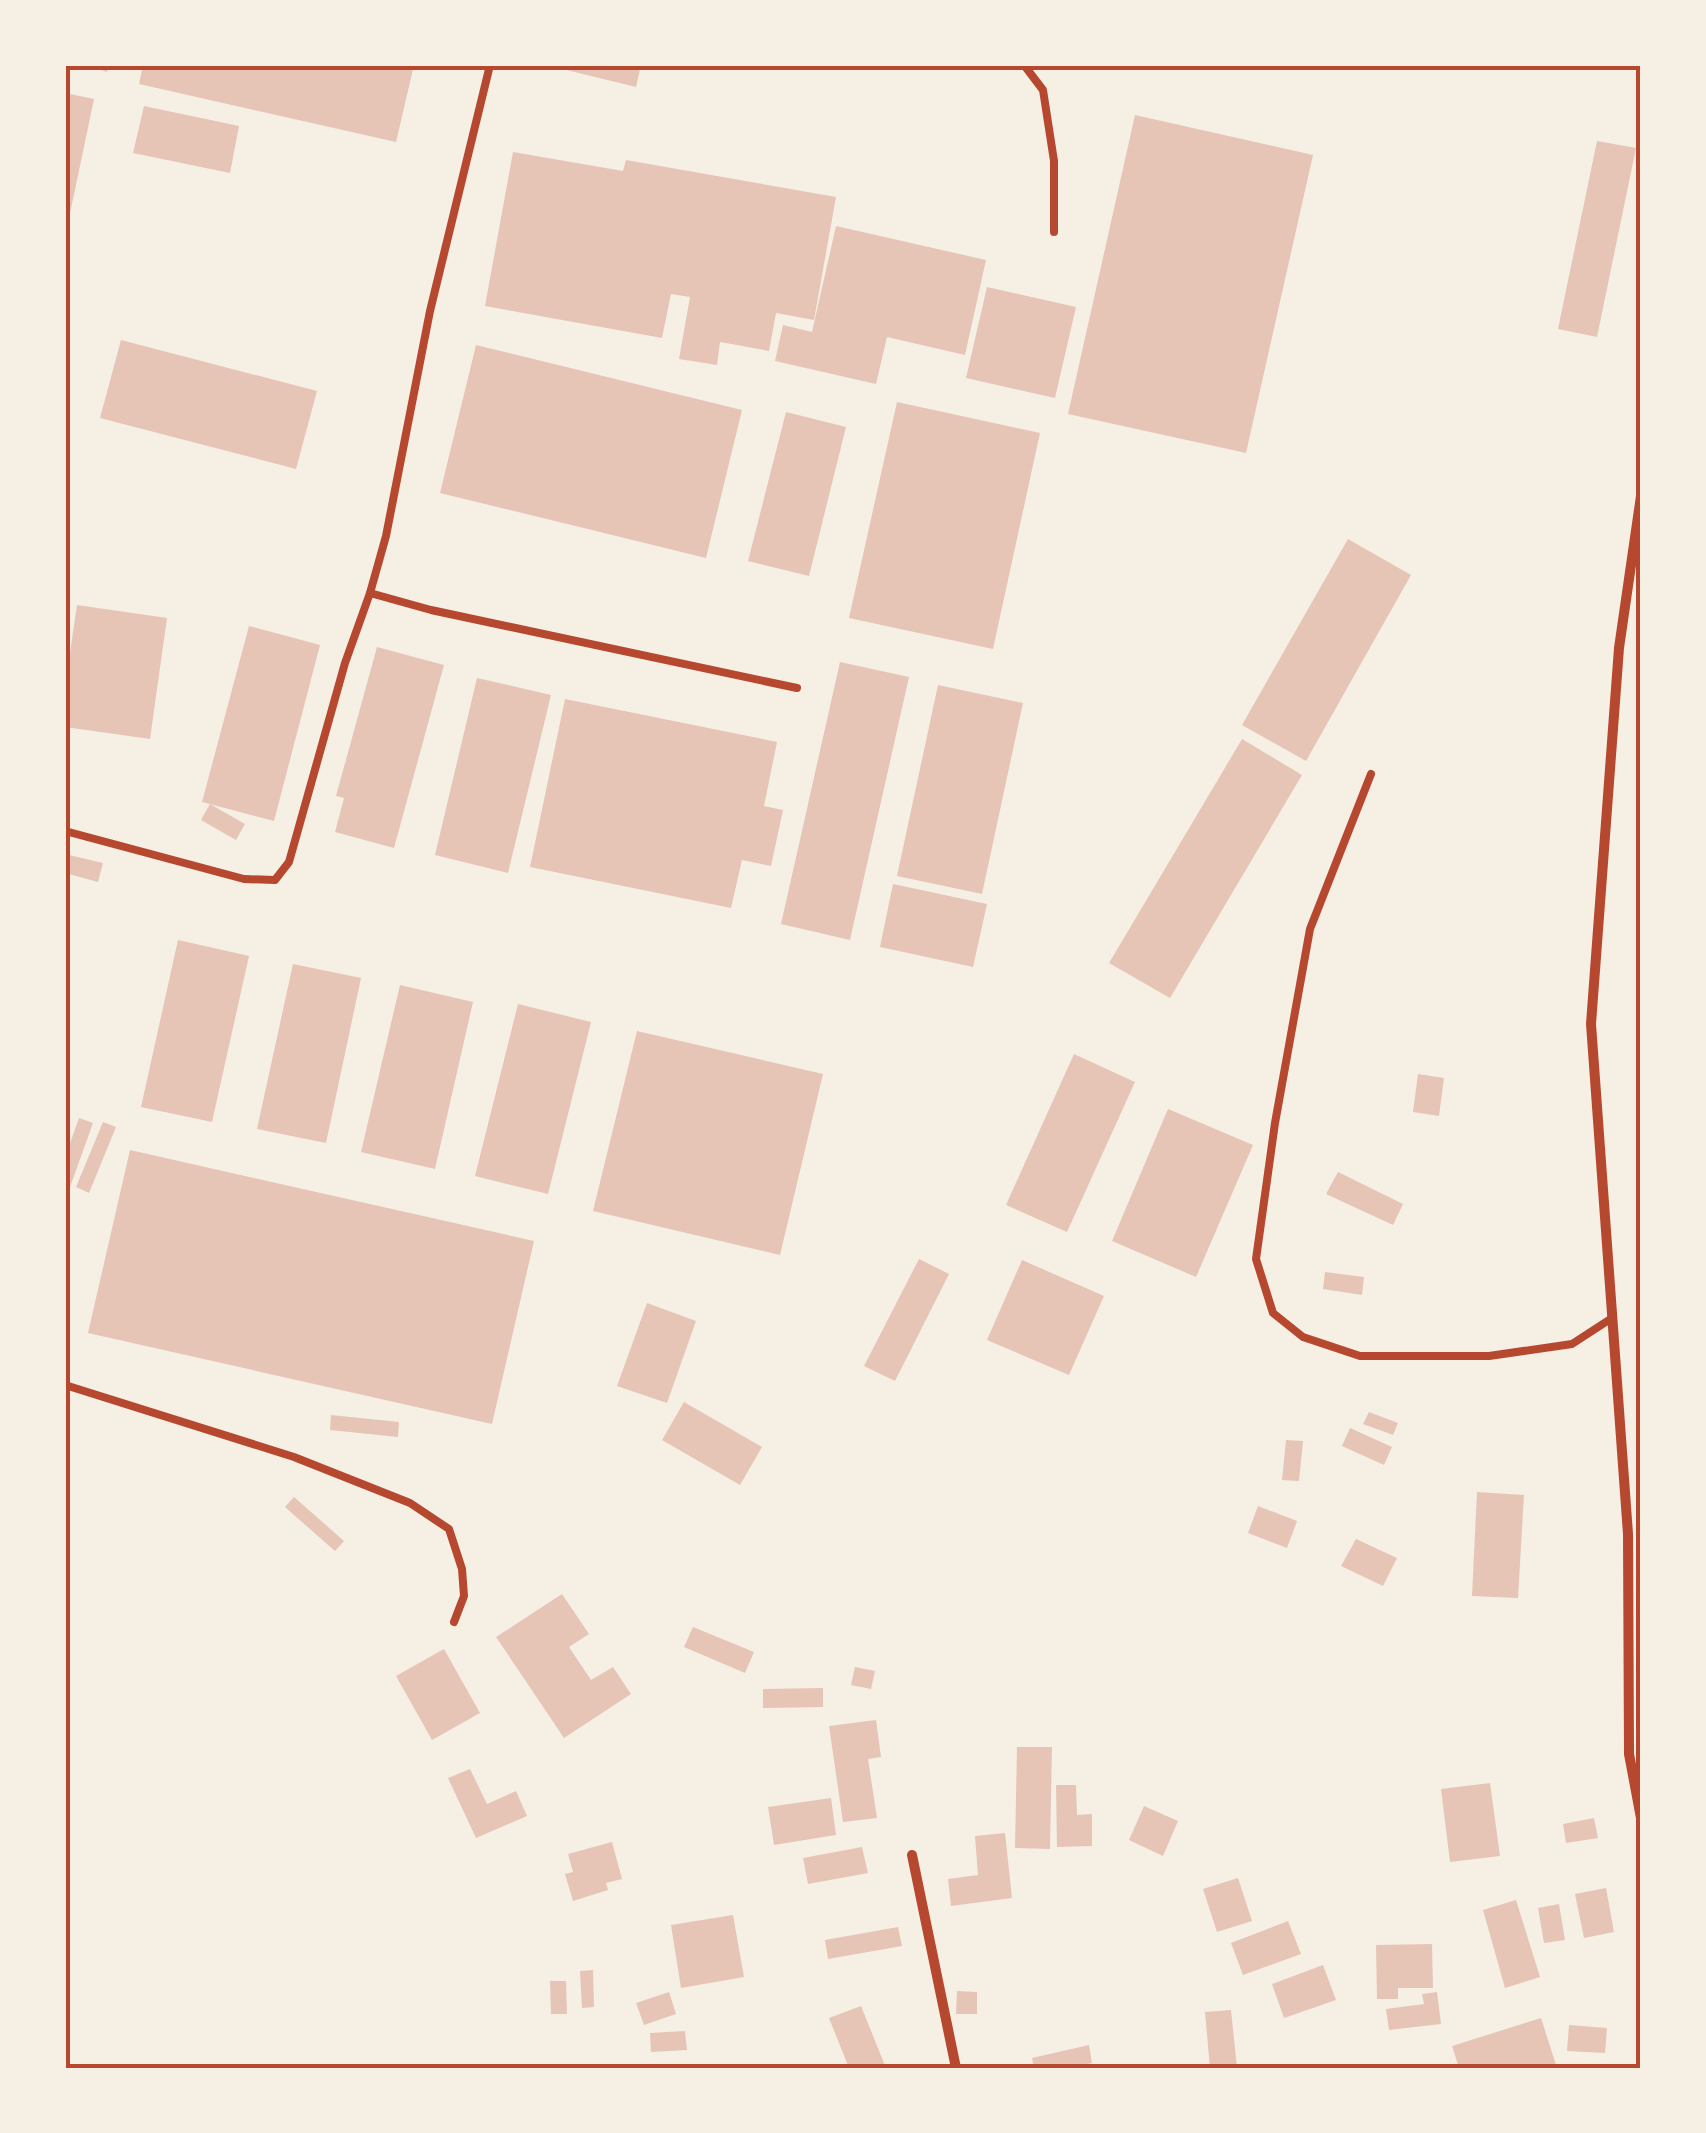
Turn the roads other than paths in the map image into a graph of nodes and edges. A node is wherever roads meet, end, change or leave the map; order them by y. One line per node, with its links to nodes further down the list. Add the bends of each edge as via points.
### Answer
1 (490, 65): 5 (lane)
2 (1024, 65): 3 (lane, via 1043,90 1054,161)
3 (1054, 232)
4 (1641, 496): 9 (street, via 1619,648 1591,1024)
5 (370, 593): 6 (lane); 8 (lane, via 289,862 275,880 244,878)
6 (797, 688)
7 (1370, 774): 9 (lane, via 1310,930 1275,1123 1256,1260 1273,1313 1302,1337 1360,1356 1488,1356 1572,1344)
8 (65, 831)
9 (1612, 1318): 12 (street, via 1628,1534 1629,1754)
10 (65, 1384): 11 (lane, via 294,1457 410,1503 450,1530 464,1596)
11 (454, 1622)
12 (1641, 1818)
13 (912, 1855): 14 (street)
14 (956, 2068)

